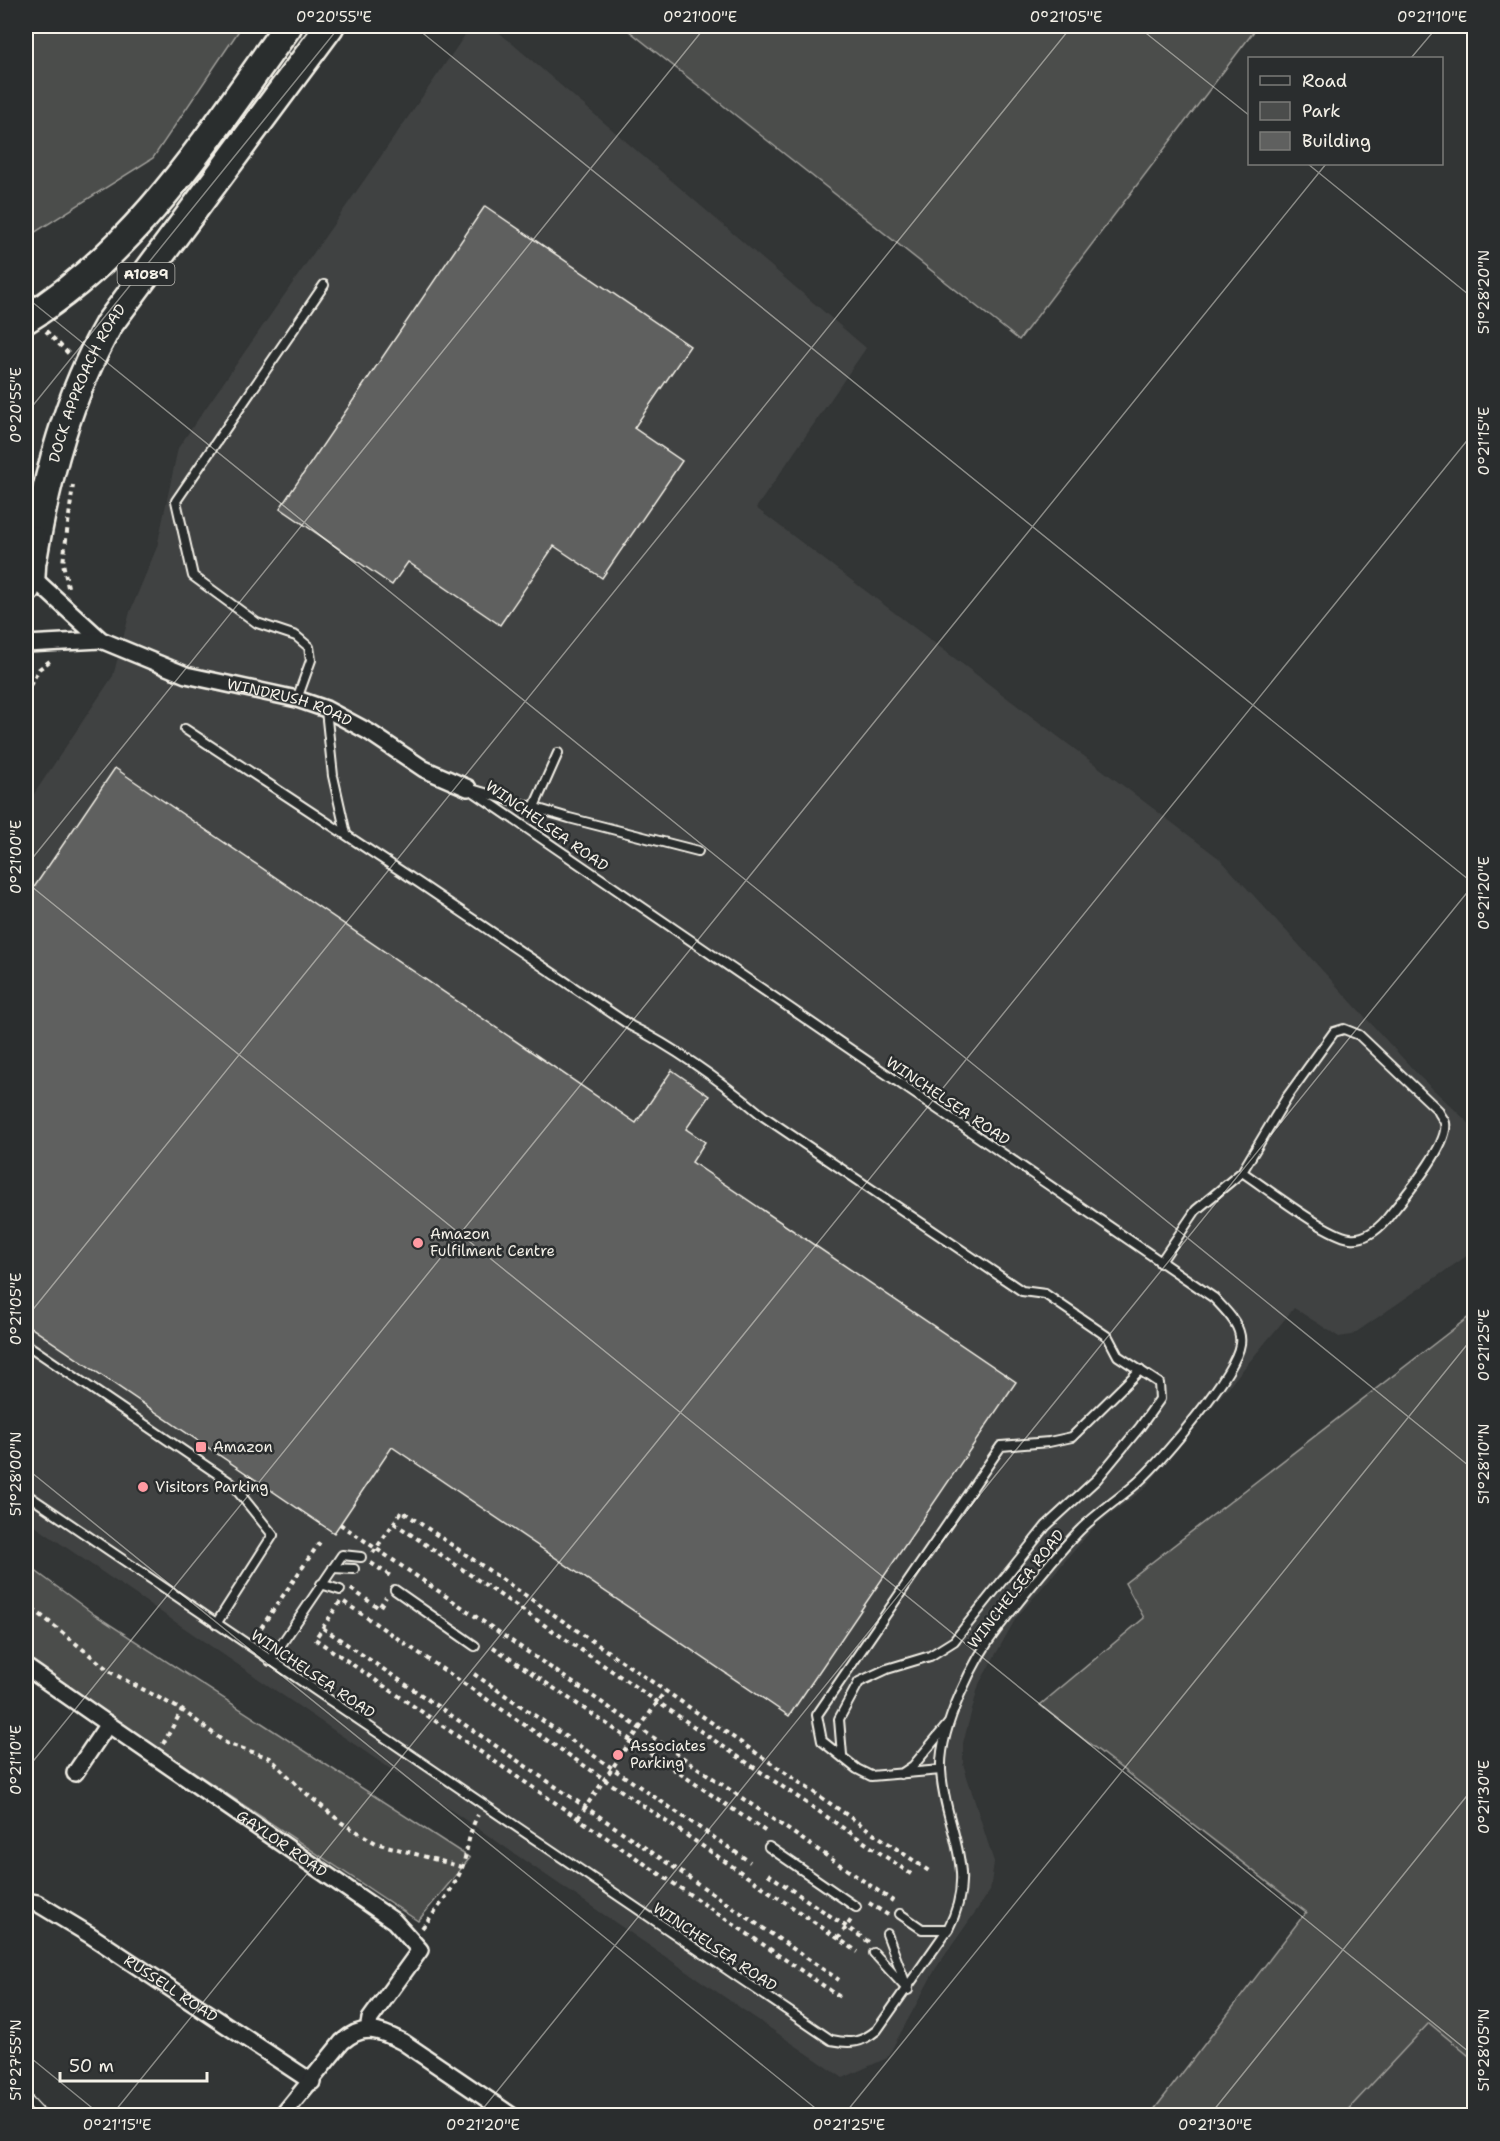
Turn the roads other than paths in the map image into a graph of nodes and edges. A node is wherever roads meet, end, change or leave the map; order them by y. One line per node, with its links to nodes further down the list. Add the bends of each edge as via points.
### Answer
1 (288, 26): 4 (highway, A1089, via 153,208 59,298)
2 (330, 26): 6 (highway, DOCK APPROACH ROAD / A1089, via 109,324 85,368 45,486)
3 (324, 285): 9 (lane, via 176,501 193,576 257,623 296,636 309,647 310,660)
4 (30, 316)
5 (26, 495): 6 (highway, via 34,530)
6 (30, 574): 7 (street, WINDRUSH ROAD)
7 (101, 640): 8 (street, WINDRUSH ROAD); 9 (street, WINDRUSH ROAD, via 186,675)
8 (26, 644)
9 (297, 699): 10 (street, WINDRUSH ROAD)
10 (326, 709): 13 (street, WINDRUSH ROAD, via 424,769); 15 (lane, via 333,776)
11 (185, 729): 15 (lane)
12 (558, 753): 14 (lane)
13 (468, 788): 14 (lane); 18 (lane, WINCHELSEA ROAD)
14 (534, 807): 16 (lane)
15 (346, 834): 20 (lane, via 631,1026 663,1042 726,1085 772,1123 1022,1291 1045,1294 1054,1300 1108,1337 1118,1356)
16 (698, 851)
17 (1242, 1172): 17 (lane, via 1287,1097 1334,1032 1344,1029 1359,1035 1437,1110 1445,1123 1443,1138 1431,1159 1386,1220 1365,1236 1350,1238 1332,1231); 18 (lane, via 1197,1210)
18 (1160, 1263): 32 (lane, WINCHELSEA ROAD, via 1214,1298 1232,1316 1240,1344 1227,1373 1139,1481 1077,1533 999,1626 979,1655)
19 (26, 1344): 28 (lane, via 231,1483 273,1535)
20 (1140, 1370): 34 (lane, via 1159,1383 1160,1399 1140,1427 1097,1479 1046,1526 954,1641 930,1656 859,1682 839,1719); 34 (lane, via 1072,1437 1001,1446 817,1715 822,1741)
21 (26, 1494): 28 (lane, WINCHELSEA ROAD)
22 (361, 1557): 23 (lane, via 342,1555)
23 (333, 1568): 24 (lane); 25 (lane)
24 (354, 1569)
25 (321, 1584): 26 (lane); 30 (lane)
26 (340, 1590)
27 (393, 1590): 29 (lane)
28 (216, 1624): 30 (lane, WINCHELSEA ROAD)
29 (476, 1646)
30 (270, 1661): 45 (lane, WINCHELSEA ROAD, via 831,2040 851,2044 866,2040)
31 (26, 1667): 33 (street, GAYLOR ROAD)
32 (950, 1721): 35 (lane, WINCHELSEA ROAD); 37 (lane, via 913,1766)
33 (108, 1724): 36 (street); 46 (street, GAYLOR ROAD, via 394,1921 420,1950 370,2019)
34 (843, 1755): 37 (lane, via 856,1769 871,1776)
35 (941, 1770): 37 (lane); 42 (lane, WINCHELSEA ROAD, via 962,1869 957,1913)
36 (75, 1773)
37 (900, 1775)
38 (769, 1847): 40 (lane)
39 (26, 1901): 47 (street, RUSSELL ROAD, via 37,1903 90,1935)
40 (856, 1907)
41 (900, 1914): 42 (lane, via 922,1929)
42 (948, 1929): 45 (lane, WINCHELSEA ROAD)
43 (887, 1934): 45 (lane)
44 (875, 1951): 45 (lane)
45 (908, 1990)
46 (368, 2030): 47 (street, via 353,2032); 51 (street, via 385,2032 403,2042)
47 (312, 2082): 50 (street)
48 (26, 2098): 49 (lane)
49 (43, 2115)
50 (282, 2115)
51 (512, 2115)

